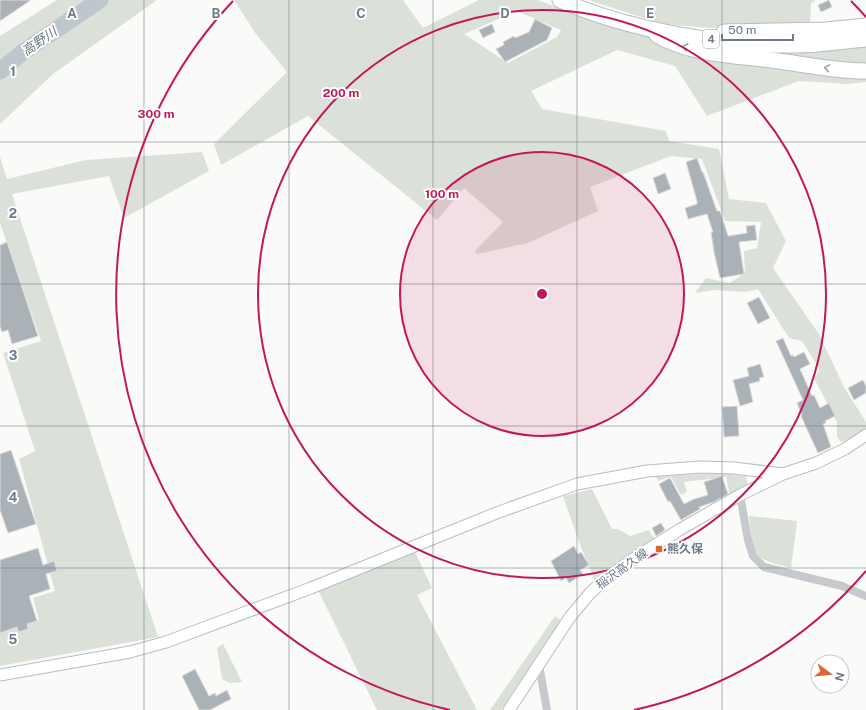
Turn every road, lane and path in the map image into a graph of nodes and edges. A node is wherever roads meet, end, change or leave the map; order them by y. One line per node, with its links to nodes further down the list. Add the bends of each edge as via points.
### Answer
1 (560, 0): 3 (highway, 4)
2 (866, 26): 4 (highway, 4, via 826,30)
3 (643, 27): 4 (highway, 4); 6 (highway, 4, one-way to 3, via 702,51 679,45)
4 (659, 31): 5 (highway, 4, via 724,41 766,44 794,45)
5 (866, 39)
6 (866, 71)
7 (866, 435): 8 (street, 稲沢高久線, via 816,463)
8 (783, 474): 9 (street, 稲沢高久線); 12 (street, via 734,468 693,467 647,471 577,484 166,642 116,655)
9 (740, 495): 10 (street, via 753,556 764,567 842,586); 11 (street, 稲沢高久線, via 606,578 581,603)
10 (866, 596)
11 (539, 665): 13 (street, 稲沢高久線); 14 (street)
12 (0, 675)
13 (509, 710)
14 (547, 710)

